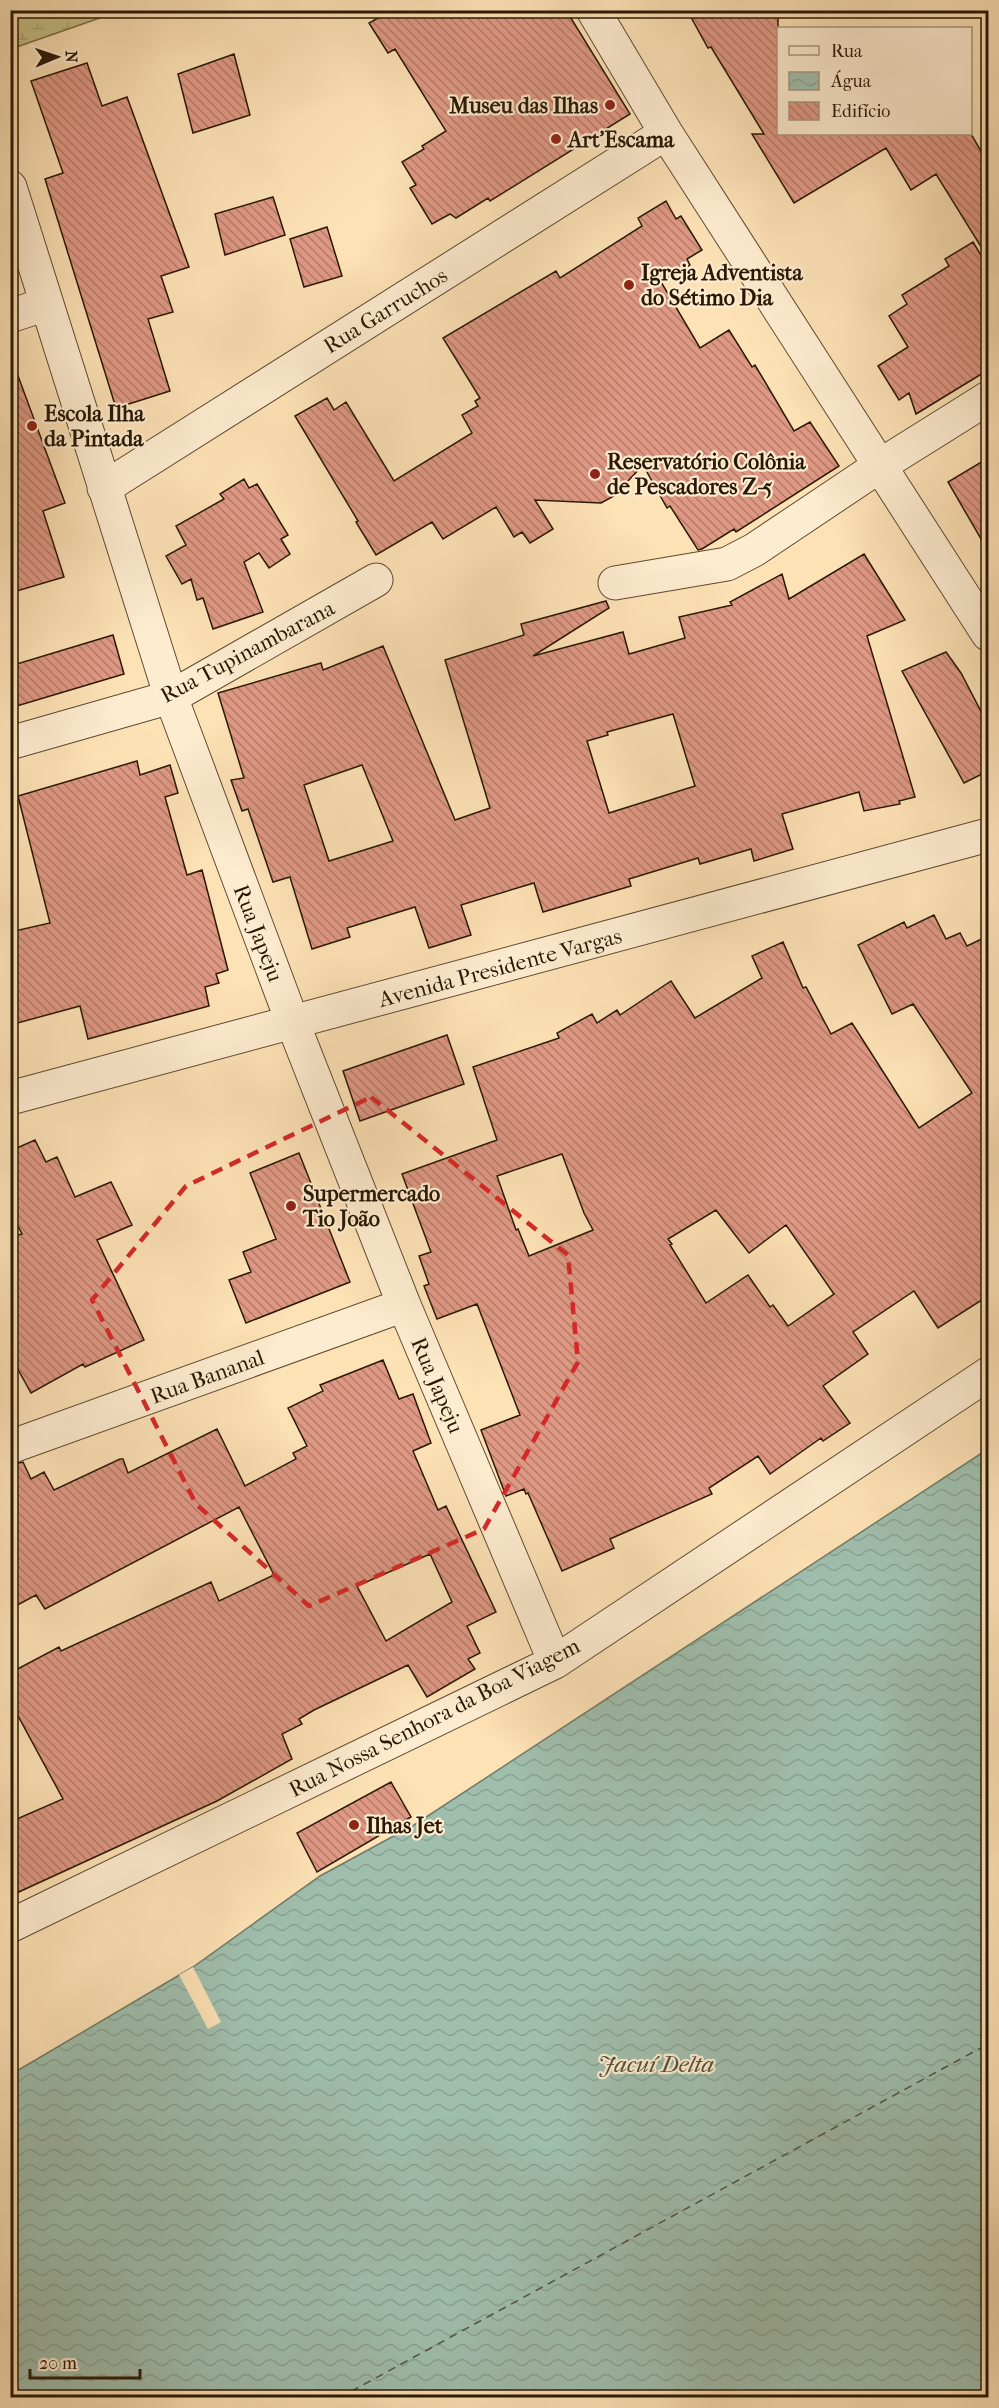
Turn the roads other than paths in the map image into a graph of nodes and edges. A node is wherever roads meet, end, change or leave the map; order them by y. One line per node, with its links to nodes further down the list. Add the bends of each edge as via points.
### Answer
1 (593, 10): 2 (street)
2 (666, 133): 7 (street); 8 (street, Rua Garruchos)
3 (10, 187): 4 (street, Rua Japeju)
4 (46, 304): 5 (street); 8 (street, Rua Japeju)
5 (10, 316)
6 (988, 398): 7 (street)
7 (881, 465): 10 (street, via 727,564); 11 (street)
8 (104, 488): 12 (street, Rua Japeju)
9 (376, 580): 12 (street, Rua Tupinambarana)
10 (615, 583)
11 (988, 634)
12 (171, 697): 13 (street, Rua Tupinambarana); 15 (street, Rua Japeju)
13 (10, 743)
14 (988, 835): 15 (street, Avenida Presidente Vargas)
15 (292, 1021): 16 (street, Avenida Presidente Vargas); 17 (street, Rua Japeju)
16 (10, 1098)
17 (404, 1305): 19 (street, Rua Bananal); 20 (street, Rua Japeju)
18 (988, 1374): 20 (street, Rua Nossa Senhora da Boa Viagem)
19 (10, 1447)
20 (555, 1662): 21 (street, Rua Nossa Senhora da Boa Viagem)
21 (10, 1926)

